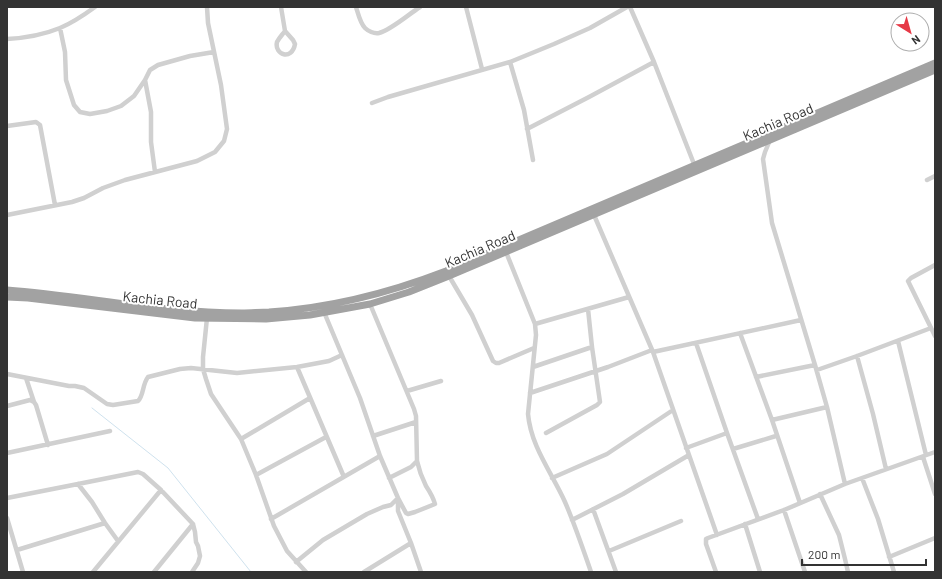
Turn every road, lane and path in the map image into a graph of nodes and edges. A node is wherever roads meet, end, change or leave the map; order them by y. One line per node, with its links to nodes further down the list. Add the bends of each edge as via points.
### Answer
1 (95, 7): 8 (street)
2 (207, 7): 11 (street)
3 (281, 7): 9 (street)
4 (356, 7): 5 (street, via 363,27 370,32 379,33)
5 (420, 7)
6 (466, 7): 15 (street)
7 (629, 7): 12 (street, via 590,28); 13 (street)
8 (60, 28): 10 (street); 17 (street, via 65,52 66,80 74,105 80,112 90,114 121,106 134,96)
9 (285, 31): 9 (street, via 295,44 294,49 285,55 277,48 277,43)
10 (7, 39)
11 (214, 52): 17 (street, via 158,65 150,70); 24 (street, via 227,129 224,141 215,152 197,161)
12 (510, 62): 15 (street); 20 (street)
13 (654, 62): 20 (street); 23 (street)
14 (935, 63): 23 (highway, Kachia Road)
15 (482, 69): 18 (street)
16 (935, 70): 21 (highway, Kachia Road)
17 (145, 80): 24 (street, via 151,112)
18 (372, 103)
19 (7, 126): 27 (street, via 30,122 40,125)
20 (527, 129): 22 (street)
21 (770, 140): 28 (highway, Kachia Road); 40 (street, via 763,159 772,223)
22 (532, 160)
23 (694, 164): 33 (highway, Kachia Road, via 429,277 338,303 281,311 214,312)
24 (155, 172): 27 (street, via 125,180 72,202)
25 (935, 176): 26 (street)
26 (927, 180)
27 (55, 205): 29 (street)
28 (594, 215): 30 (highway, Kachia Road); 35 (street)
29 (7, 216)
30 (506, 252): 32 (highway, Kachia Road); 41 (street)
31 (935, 265): 42 (street, via 908,280)
32 (449, 276): 36 (highway, Kachia Road); 48 (street, via 472,316 493,361 499,363)
33 (7, 290)
34 (7, 297): 39 (highway, Kachia Road)
35 (629, 297): 37 (street); 49 (street)
36 (370, 304): 38 (highway, Kachia Road); 62 (street)
37 (588, 309): 41 (street); 47 (street)
38 (324, 312): 39 (highway, Kachia Road, via 266,319); 50 (street)
39 (207, 318): 55 (street)
40 (801, 320): 43 (street); 52 (street)
41 (535, 324): 48 (street)
42 (931, 328): 44 (street); 45 (street)
43 (740, 334): 46 (street); 59 (street)
44 (935, 336)
45 (898, 340): 51 (street); 85 (street)
46 (696, 343): 49 (street); 73 (street)
47 (592, 347): 53 (street); 57 (street)
48 (534, 348): 53 (street)
49 (653, 351): 57 (street); 68 (street)
50 (342, 355): 54 (street, via 329,361); 74 (street)
51 (857, 356): 56 (street); 87 (street)
52 (815, 365): 56 (street); 59 (street)
53 (533, 367): 63 (street)
54 (297, 368): 55 (street, via 237,373); 64 (street)
55 (203, 369): 60 (street, via 180,368 148,377 141,398 113,405 107,404 80,386); 77 (street, via 211,394)
56 (817, 370): 67 (street)
57 (595, 372): 63 (street); 72 (street, via 600,402)
58 (7, 374): 60 (street)
59 (756, 377): 69 (street)
60 (26, 378): 65 (street)
61 (441, 381): 62 (street)
62 (407, 391): 70 (street)
63 (530, 393): 91 (street, via 529,425 534,442)
64 (310, 398): 76 (street); 77 (street)
65 (34, 402): 66 (street, via 30,400); 78 (street)
66 (7, 406)
67 (827, 407): 69 (street); 94 (street)
68 (673, 410): 79 (street); 91 (street, via 607,454)
69 (772, 420): 75 (street)
70 (416, 422): 74 (street); 86 (street)
71 (110, 431): 78 (street)
72 (546, 433)
73 (726, 433): 79 (street); 80 (street)
74 (373, 436): 83 (street)
75 (776, 436): 80 (street); 100 (street)
76 (326, 437): 88 (street); 89 (street)
77 (241, 439): 88 (street)
78 (48, 444): 82 (street)
79 (686, 448): 84 (street)
80 (733, 449): 105 (street)
81 (935, 452): 85 (street)
82 (7, 453)
83 (380, 456): 89 (street); 90 (street)
84 (689, 456): 101 (street); 112 (street)
85 (925, 456): 87 (street); 97 (street)
86 (417, 461): 90 (street, via 411,467); 99 (street, via 435,504 408,514)
87 (886, 469): 92 (street)
88 (256, 475): 104 (street)
89 (344, 477): 104 (street)
90 (389, 478): 99 (street)
91 (552, 478): 106 (street)
92 (862, 478): 94 (street); 118 (street)
93 (78, 484): 95 (street, via 138,472); 98 (street); 108 (street)
94 (845, 484): 96 (street)
95 (161, 490): 109 (street); 114 (street)
96 (820, 494): 100 (street); 132 (street, via 839,535)
97 (935, 494)
98 (7, 498)
99 (398, 498): 115 (street, via 398,511); 119 (street, via 391,505 367,514 323,540)
100 (800, 503): 102 (street)
101 (594, 509): 106 (street); 117 (street)
102 (784, 510): 105 (street); 131 (street)
103 (7, 518): 111 (street)
104 (271, 519): 119 (street, via 287,551)
105 (758, 519): 110 (street)
106 (572, 520): 127 (street)
107 (680, 521): 117 (street)
108 (104, 523): 114 (street); 116 (street)
109 (193, 524): 122 (street); 123 (street, via 200,556)
110 (744, 524): 112 (street); 130 (street)
111 (9, 529): 116 (street)
112 (717, 535): 129 (street, via 705,541)
113 (935, 538): 118 (street)
114 (118, 541): 121 (street)
115 (411, 543): 125 (street); 126 (street)
116 (17, 550): 120 (street)
117 (609, 552): 128 (street)
118 (889, 557): 133 (street)
119 (296, 562): 124 (street)
120 (24, 572)
121 (93, 572)
122 (154, 572)
123 (192, 572)
124 (306, 572)
125 (364, 572)
126 (421, 572)
127 (591, 572)
128 (616, 572)
129 (716, 572)
130 (760, 572)
131 (805, 572)
132 (848, 572)
133 (894, 572)

